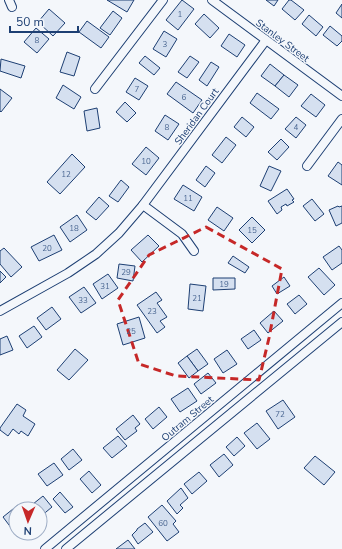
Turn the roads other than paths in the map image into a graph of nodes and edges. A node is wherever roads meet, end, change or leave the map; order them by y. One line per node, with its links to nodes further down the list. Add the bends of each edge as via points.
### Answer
1 (163, 0): 4 (street)
2 (212, 0): 3 (street, Stanley Street)
3 (266, 40): 5 (street, Stanley Street); 8 (street, Sheridan Court)
4 (95, 89)
5 (342, 96)
6 (342, 119): 7 (street)
7 (307, 166)
8 (144, 205): 9 (street, via 182,234); 11 (street, Sheridan Court, via 96,254 68,273)
9 (194, 250)
10 (342, 303): 13 (street, Outram Street)
11 (0, 311)
12 (342, 322): 14 (street)
13 (44, 549)
14 (66, 549)

